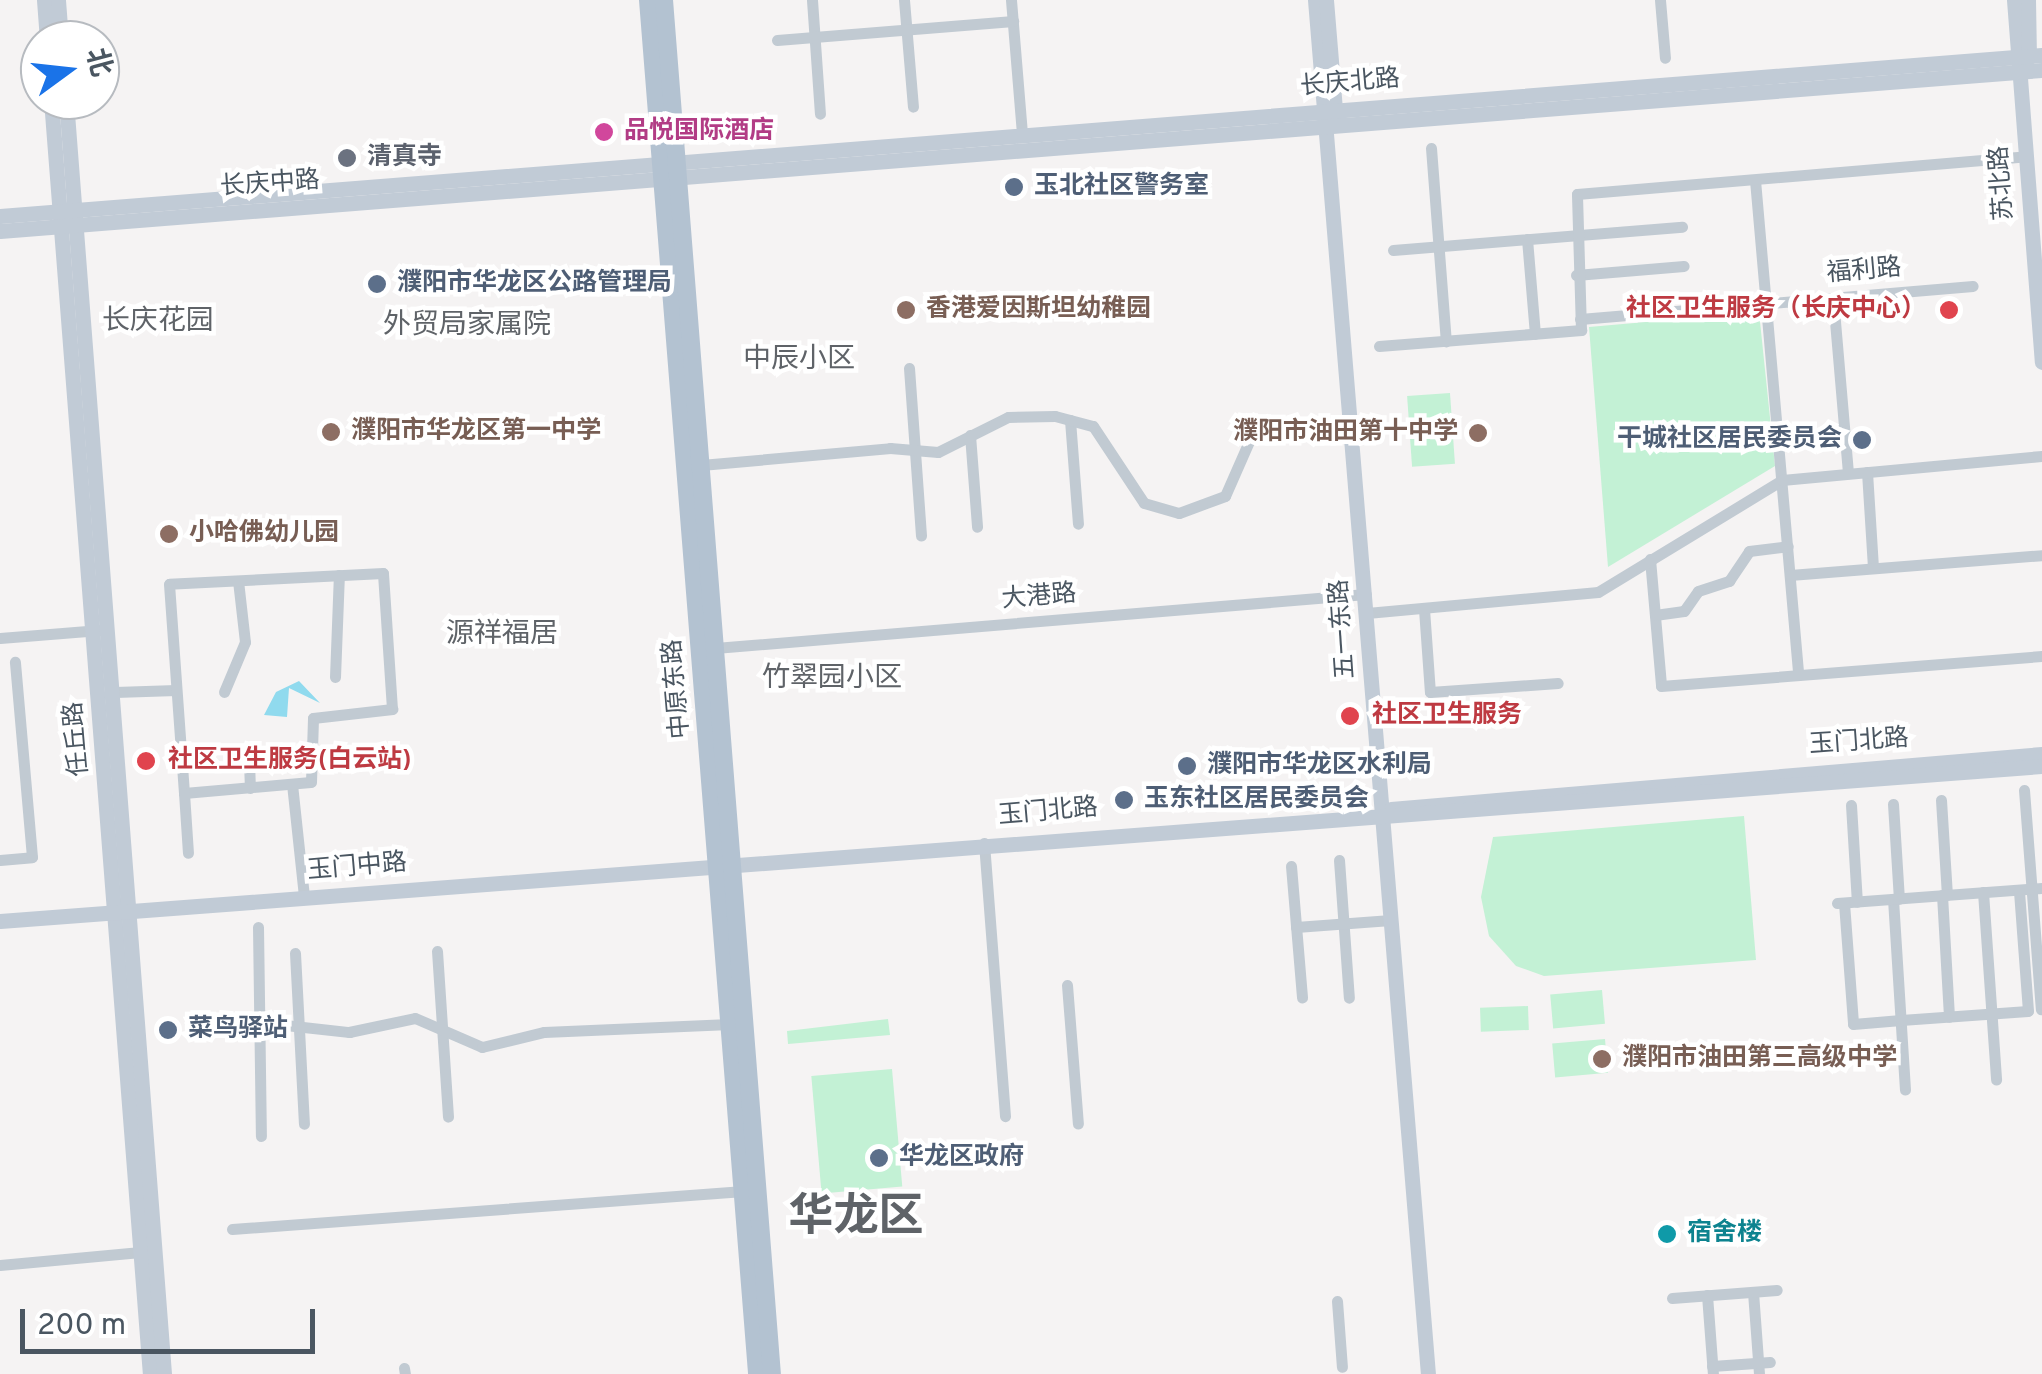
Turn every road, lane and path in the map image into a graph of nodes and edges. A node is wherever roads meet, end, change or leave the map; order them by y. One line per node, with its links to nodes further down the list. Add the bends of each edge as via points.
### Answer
1 (648, 0): 25 (main road, 中原东路)
2 (664, 0): 25 (main road, 中原东路)
3 (812, 0): 13 (street)
4 (904, 0): 12 (street)
5 (1011, 0): 11 (street)
6 (1314, 0): 19 (street, 五一东路)
7 (1326, 0): 19 (street, 五一东路)
8 (1660, 0): 15 (street)
9 (2014, 0): 16 (street, 苏北路)
10 (2028, 0): 16 (street, 苏北路)
11 (1013, 21): 12 (street); 22 (street)
12 (906, 29): 13 (street); 17 (street)
13 (815, 37): 14 (street); 18 (street)
14 (777, 40)
15 (1664, 58)
16 (2030, 63): 19 (street, 长庆北路); 24 (street, 苏北路); 32 (street, 苏北路)
17 (913, 108)
18 (820, 114)
19 (1330, 119): 22 (street, 长庆北路); 25 (street, 长庆北路); 48 (street, 五一东路); 68 (street, 五一东路)
20 (54, 120): 28 (street, 任丘路)
21 (66, 120): 28 (street, 任丘路)
22 (1022, 135): 25 (street, 长庆北路)
23 (1431, 148): 34 (street)
24 (2026, 156): 26 (street); 45 (street, 苏北路)
25 (670, 171): 28 (street, 长庆中路); 52 (main road, 中原东路); 96 (main road, 中原东路)
26 (1755, 180): 31 (street, via 1577,194); 40 (street)
27 (0, 216): 28 (street, 长庆中路)
28 (67, 218): 30 (street, 长庆中路); 70 (street, 任丘路)
29 (1682, 227): 31 (street)
30 (0, 231)
31 (1574, 236): 33 (street); 37 (street)
32 (2042, 236)
33 (1528, 240): 34 (street); 42 (street)
34 (1439, 246): 35 (street); 43 (street)
35 (1393, 250)
36 (1684, 266): 37 (street)
37 (1576, 274): 41 (street)
38 (1973, 286): 39 (street, 福利路)
39 (1833, 298): 40 (street, 福利路); 54 (street)
40 (1764, 304): 41 (street, 福利路); 55 (street)
41 (1580, 318): 42 (street, 福利路, via 1581,330)
42 (1535, 334): 43 (street)
43 (1446, 341): 44 (street)
44 (1379, 346)
45 (2042, 362)
46 (908, 368): 50 (street)
47 (1070, 420): 48 (street, via 1104,437 1136,493 1162,513 1225,496 1250,440); 49 (street, via 1008,417); 56 (street)
48 (1353, 432): 66 (street, 五一东路)
49 (970, 435): 50 (street, via 938,452); 57 (street)
50 (914, 450): 52 (street); 58 (street)
51 (2042, 456): 53 (street)
52 (701, 466): 72 (main road, 中原东路)
53 (1866, 472): 54 (street); 62 (street)
54 (1848, 474): 55 (street)
55 (1782, 480): 59 (street); 61 (street)
56 (1078, 524)
57 (977, 527)
58 (921, 536)
59 (1788, 546): 64 (street); 69 (street, via 1749,552 1729,581 1698,591 1684,611)
60 (2042, 555): 62 (street)
61 (1650, 559): 67 (street, via 1589,594); 69 (street)
62 (1873, 568): 64 (street)
63 (339, 576): 65 (street); 76 (street); 84 (street, via 384,573 392,709 313,718 312,782)
64 (1790, 576): 75 (street)
65 (238, 581): 78 (street, via 169,584); 80 (street, via 244,642)
66 (1366, 594): 68 (street, 五一东路); 72 (street, 大港路)
67 (1424, 608): 68 (street); 77 (street, via 1430,692)
68 (1372, 613): 91 (street, 五一东路)
69 (1655, 615): 75 (street, via 1662,686)
70 (102, 630): 71 (street); 79 (street, 任丘路); 105 (street, 任丘路)
71 (0, 638)
72 (715, 648): 96 (main road, 中原东路)
73 (2042, 656): 75 (street)
74 (15, 662): 94 (street, via 32,857)
75 (1798, 675)
76 (335, 677)
77 (1558, 683)
78 (176, 690): 79 (street); 87 (street)
79 (114, 692): 105 (street, 任丘路)
80 (224, 692)
81 (2042, 754): 91 (street, 玉门北路)
82 (249, 761): 85 (street)
83 (2042, 766): 91 (street, 玉门北路)
84 (292, 784): 85 (street); 102 (street)
85 (250, 788): 87 (street)
86 (2024, 790): 98 (street)
87 (184, 793): 93 (street)
88 (1941, 800): 101 (street)
89 (1893, 804): 103 (street)
90 (1851, 805): 104 (street)
91 (1389, 811): 92 (street, 玉门北路); 106 (street, 五一东路); 148 (street, 五一东路)
92 (984, 843): 96 (street, 玉门北路); 126 (street)
93 (188, 852)
94 (0, 860)
95 (1339, 860): 108 (street)
96 (724, 864): 102 (street, 玉门中路); 122 (main road, 中原东路); 146 (main road, 中原东路)
97 (1292, 866): 109 (street)
98 (2037, 888): 99 (street); 116 (street)
99 (2018, 890): 100 (street); 117 (street, via 2028,1011)
100 (1983, 892): 101 (street); 117 (street)
101 (1944, 895): 103 (street); 118 (street)
102 (304, 897): 105 (street, 玉门中路)
103 (1896, 899): 104 (street); 119 (street)
104 (1846, 902): 119 (street, via 1853,1024)
105 (123, 911): 107 (street, 玉门中路); 133 (street, 任丘路); 144 (street, 任丘路)
106 (1391, 920): 108 (street); 147 (street, 五一东路)
107 (0, 921)
108 (1344, 923): 109 (street); 115 (street)
109 (1296, 927): 114 (street)
110 (258, 928): 120 (street)
111 (437, 950): 123 (street)
112 (296, 953): 121 (street)
113 (1067, 985): 129 (street)
114 (1302, 998)
115 (1349, 998)
116 (2042, 1009)
117 (1992, 1014): 118 (street); 124 (street)
118 (1949, 1017): 119 (street)
119 (1901, 1020): 125 (street)
120 (258, 1022): 121 (street); 130 (street)
121 (299, 1024): 123 (street, via 350,1032 415,1018); 128 (street)
122 (730, 1024): 123 (street, via 544,1032 482,1047); 131 (main road, 中原东路)
123 (442, 1028): 127 (street)
124 (1996, 1080)
125 (1906, 1090)
126 (1005, 1116)
127 (448, 1118)
128 (304, 1124)
129 (1078, 1124)
130 (261, 1136)
131 (744, 1191): 132 (street); 145 (main road, 中原东路)
132 (232, 1229)
133 (140, 1252): 134 (street); 143 (street, 任丘路)
134 (0, 1265)
135 (1778, 1290): 136 (street)
136 (1753, 1292): 137 (street); 140 (street)
137 (1707, 1295): 138 (street); 142 (street)
138 (1672, 1298)
139 (1337, 1300): 141 (street)
140 (1762, 1366): 142 (street)
141 (1342, 1367)
142 (1712, 1370)
143 (150, 1374)
144 (164, 1374)
145 (757, 1374)
146 (772, 1374)
147 (1428, 1374)
148 (1438, 1374)

